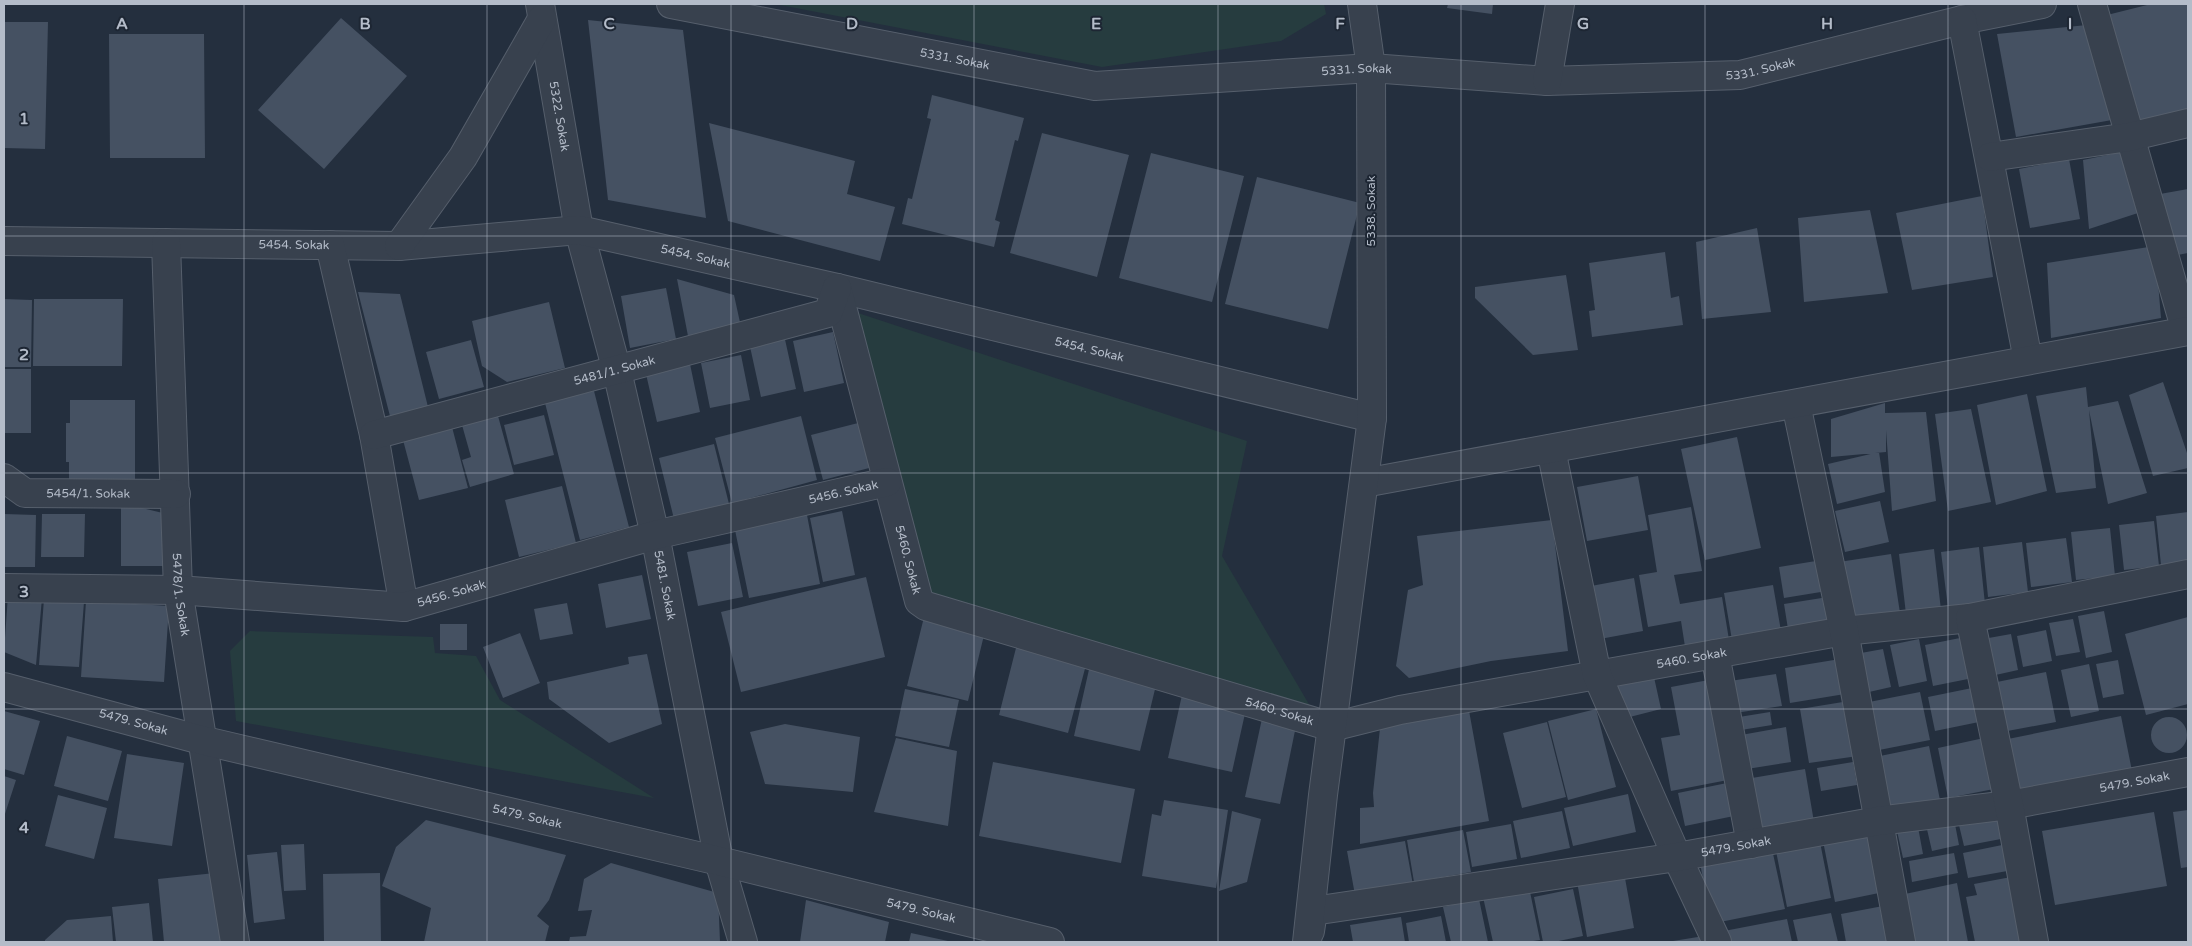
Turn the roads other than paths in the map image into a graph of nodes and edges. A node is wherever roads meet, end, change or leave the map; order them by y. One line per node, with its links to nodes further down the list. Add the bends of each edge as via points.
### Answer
1 (671, 4): 8 (street, 5331. Sokak, via 1095,86)
2 (1362, 4): 8 (street, 5338. Sokak)
3 (1560, 4): 9 (street)
4 (2042, 4): 7 (street, 5331. Sokak)
5 (2092, 4): 11 (street)
6 (541, 11): 13 (street, 5322. Sokak); 17 (street, via 463,157)
7 (1962, 20): 9 (street, 5331. Sokak, via 1740,75); 12 (street)
8 (1371, 68): 9 (street, 5331. Sokak); 23 (street, 5338. Sokak)
9 (1547, 81)
10 (2188, 123): 11 (street)
11 (2129, 137): 12 (street); 19 (street)
12 (1990, 157): 20 (street)
13 (579, 230): 17 (street, 5454. Sokak); 18 (street, 5454. Sokak); 21 (street, 5481. Sokak)
14 (4, 240): 15 (street, 5454. Sokak)
15 (166, 243): 16 (street, 5454. Sokak); 29 (street, 5478/1. Sokak)
16 (330, 245): 17 (street, 5454. Sokak); 24 (street)
17 (399, 246)
18 (837, 288): 21 (street, 5481/1. Sokak, via 828,314); 23 (street, 5454. Sokak); 27 (street, 5460. Sokak)
19 (2187, 331): 20 (street)
20 (2028, 360): 22 (street)
21 (617, 371): 24 (street, 5481/1. Sokak); 30 (street, 5481. Sokak)
22 (1796, 404): 25 (street); 36 (street)
23 (1372, 418): 28 (street, 5338. Sokak)
24 (374, 435): 34 (street)
25 (1550, 448): 28 (street); 38 (street)
26 (4, 478): 29 (street, 5454/1. Sokak, via 25,493)
27 (887, 482): 30 (street, 5456. Sokak); 40 (street, 5460. Sokak, via 919,601 926,606)
28 (1364, 483): 40 (street, 5338. Sokak)
29 (176, 494): 33 (street, 5478/1. Sokak)
30 (655, 535): 34 (street, 5456. Sokak); 47 (street, 5481. Sokak)
31 (2188, 574): 35 (street, 5460. Sokak)
32 (4, 588): 33 (street, 5456. Sokak)
33 (178, 590): 34 (street, 5456. Sokak); 41 (street, 5478/1. Sokak)
34 (404, 607)
35 (1970, 618): 36 (street, 5460. Sokak); 43 (street)
36 (1844, 632): 37 (street, 5460. Sokak); 44 (street)
37 (1715, 654): 38 (street, 5460. Sokak); 45 (street)
38 (1597, 675): 40 (street, 5460. Sokak, via 1400,710); 46 (street)
39 (4, 687): 41 (street, 5479. Sokak)
40 (1332, 727): 51 (street, 5338. Sokak)
41 (201, 740): 47 (street, 5479. Sokak); 48 (street, 5478/1. Sokak)
42 (2188, 772): 43 (street, 5479. Sokak)
43 (2009, 804): 44 (street, 5479. Sokak); 54 (street)
44 (1878, 821): 45 (street, 5479. Sokak); 53 (street)
45 (1751, 844): 46 (street, 5479. Sokak)
46 (1677, 857): 51 (street, 5479. Sokak, via 1313,912); 52 (street)
47 (720, 861): 49 (street, 5481. Sokak); 50 (street, 5479. Sokak)
48 (235, 942)
49 (743, 942)
50 (1050, 942)
51 (1308, 942)
52 (1718, 942)
53 (1901, 942)
54 (2034, 942)

